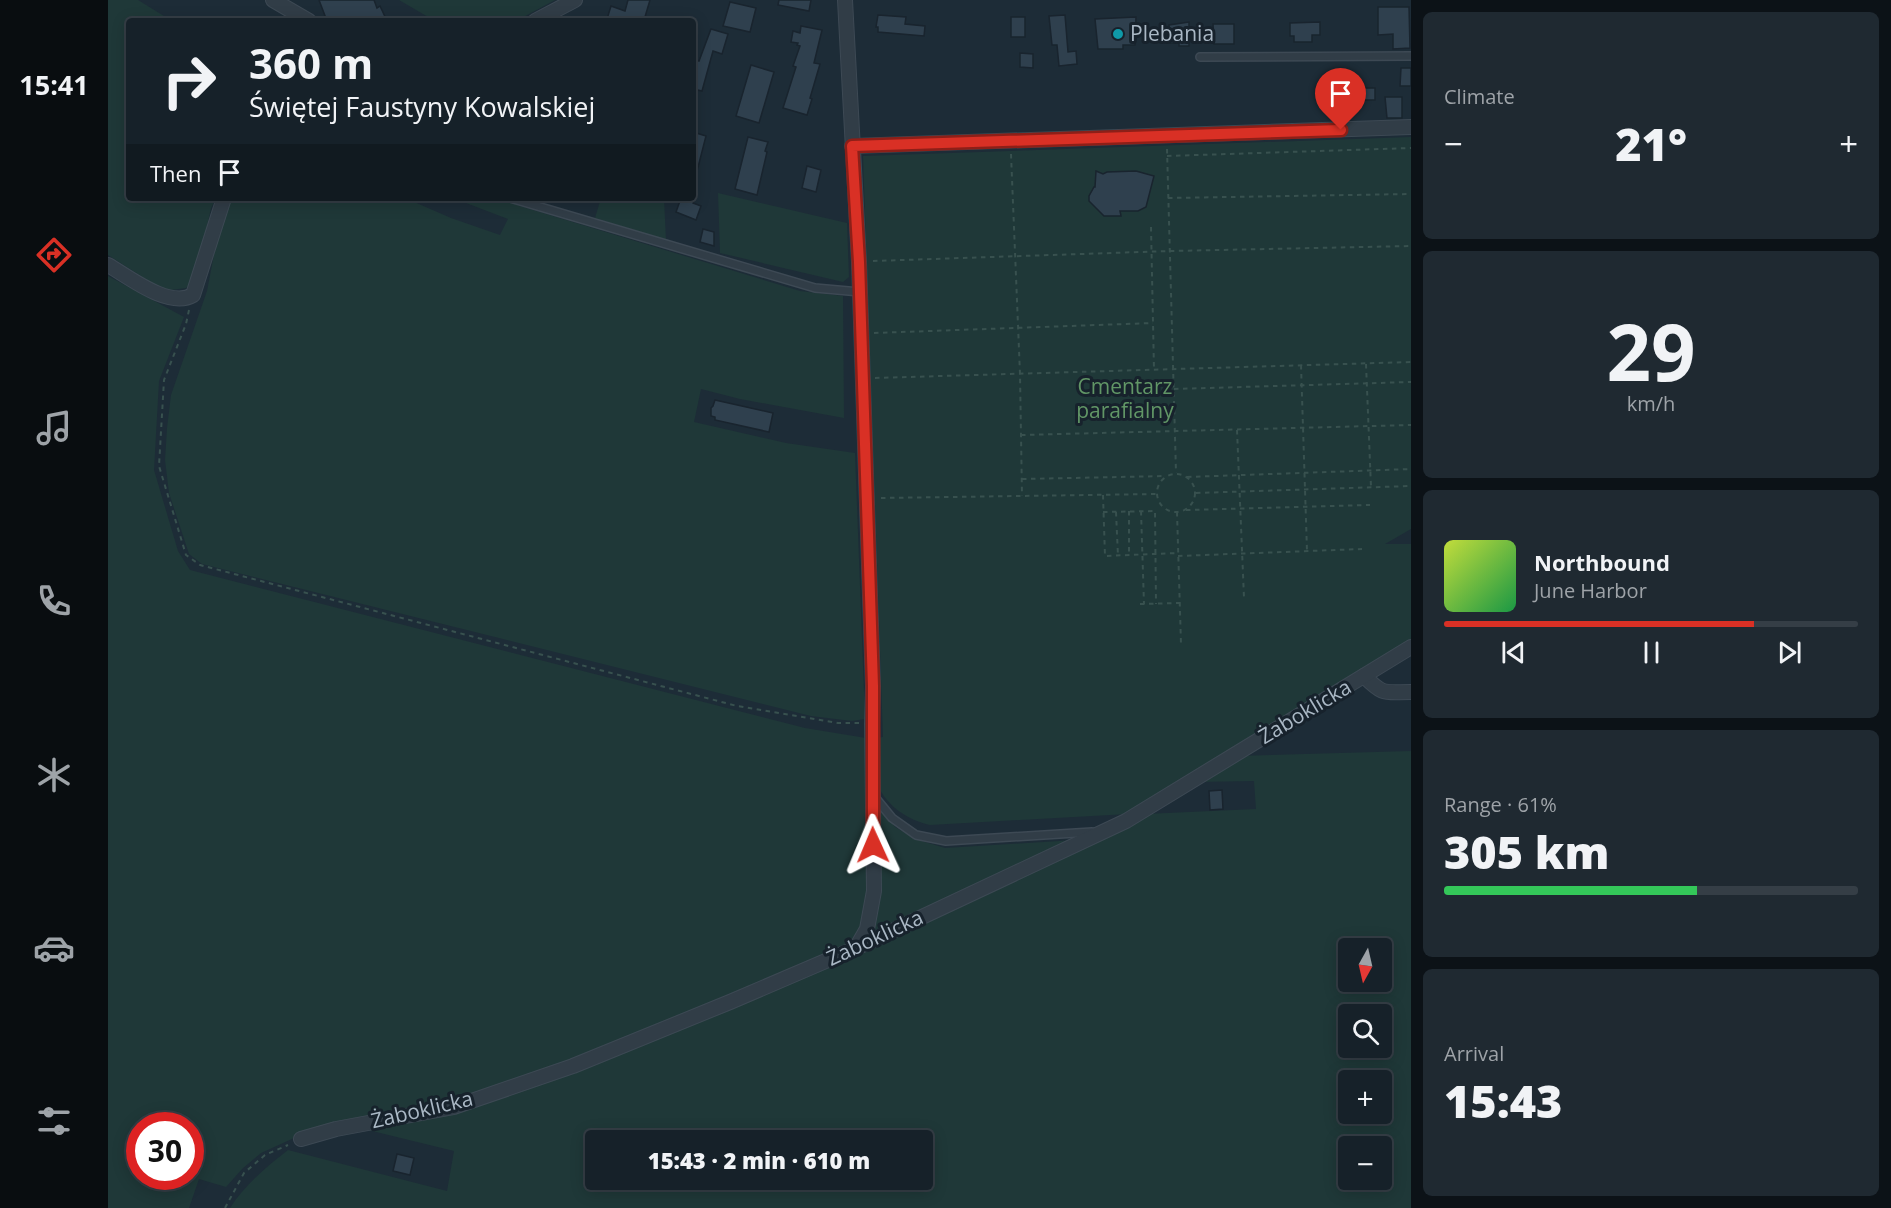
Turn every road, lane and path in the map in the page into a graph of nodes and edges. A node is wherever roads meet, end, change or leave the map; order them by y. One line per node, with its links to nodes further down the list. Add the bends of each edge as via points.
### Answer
1 (273, 0): 4 (street)
2 (575, 0): 5 (street)
3 (845, 0): 9 (street)
4 (304, 18)
5 (541, 18)
6 (1411, 56): 7 (lane)
7 (1200, 57)
8 (1411, 127): 9 (street)
9 (852, 146): 23 (street)
10 (1167, 146): 13 (path)
11 (1411, 148): 13 (path)
12 (1011, 150): 22 (path)
13 (1167, 156): 15 (path)
14 (1411, 194): 15 (path)
15 (1168, 198): 20 (path)
16 (223, 201): 26 (street)
17 (520, 201): 25 (lane, via 815,288)
18 (1151, 227): 21 (path)
19 (1411, 246): 20 (path)
20 (1170, 251): 21 (path); 33 (path)
21 (1152, 252): 22 (path); 27 (path)
22 (1015, 257): 23 (path); 28 (path)
23 (859, 262): 25 (street)
24 (108, 265): 26 (street, via 167,298)
25 (860, 292): 36 (street)
26 (193, 296): 88 (path, via 164,380 159,466 186,555 200,565 737,706 838,723)
27 (1153, 322): 28 (path); 34 (path)
28 (1018, 328): 29 (path); 35 (path)
29 (874, 333)
30 (1411, 362): 31 (path)
31 (1366, 363): 32 (path); 38 (path)
32 (1302, 365): 33 (path); 39 (path)
33 (1173, 369): 34 (path); 40 (path)
34 (1154, 370): 35 (path)
35 (1020, 374): 36 (path); 46 (path)
36 (863, 379): 63 (street)
37 (1411, 382): 38 (path)
38 (1367, 384): 39 (path); 42 (path)
39 (1302, 385): 40 (path); 43 (path)
40 (1174, 389): 45 (path)
41 (1411, 425): 42 (path)
42 (1368, 426): 43 (path); 48 (path)
43 (1303, 427): 44 (path); 50 (path)
44 (1237, 429): 45 (path); 51 (path)
45 (1175, 431): 46 (path); 49 (path)
46 (1021, 435): 54 (path)
47 (1411, 469): 48 (path)
48 (1370, 471): 50 (path); 56 (path)
49 (1176, 473): 52 (path); 53 (path)
50 (1305, 473): 51 (path); 57 (path)
51 (1239, 475): 53 (path); 58 (path)
52 (1166, 476): 54 (path); 60 (path)
53 (1187, 477): 59 (path)
54 (1022, 478): 62 (path)
55 (1411, 486): 56 (path)
56 (1371, 487): 57 (path)
57 (1305, 489): 58 (path); 65 (path)
58 (1240, 491): 59 (path); 66 (path)
59 (1196, 493): 67 (path)
60 (1157, 494): 61 (path); 72 (path, via 1161,506)
61 (1103, 495): 62 (path); 70 (path)
62 (1022, 496): 63 (path)
63 (866, 499): 88 (street)
64 (1370, 505): 65 (path)
65 (1306, 507): 66 (path); 74 (path)
66 (1241, 509): 67 (path); 77 (path)
67 (1186, 510): 72 (path)
68 (1128, 511): 69 (path); 71 (path); 78 (path)
69 (1141, 511): 75 (path, via 1155,511); 79 (path)
70 (1103, 512): 71 (path); 80 (path, via 1105,556)
71 (1116, 512): 80 (path)
72 (1177, 512): 76 (path)
73 (1362, 549): 74 (path)
74 (1307, 551): 77 (path)
75 (1155, 554): 76 (path); 79 (path); 83 (path)
76 (1178, 554): 77 (path); 82 (path)
77 (1242, 554): 81 (path)
78 (1129, 555): 79 (path); 80 (path)
79 (1142, 555): 83 (path, via 1142,604)
80 (1118, 556)
81 (1244, 598)
82 (1179, 603): 83 (path); 84 (path)
83 (1156, 604)
84 (1181, 644)
85 (1411, 647): 86 (street, Żaboklicka)
86 (1364, 676): 87 (street, via 1378,690); 90 (street, Żaboklicka, via 1126,821)
87 (1411, 692)
88 (872, 724): 89 (street)
89 (873, 794): 90 (lane, via 892,818 916,835 946,842); 91 (street, via 874,891 867,929)
90 (1100, 832): 91 (street, Żaboklicka)
91 (856, 948): 92 (street, Żaboklicka, via 573,1066 454,1107 336,1128)
92 (301, 1139): 93 (path, via 265,1155 244,1173)
93 (225, 1208)

